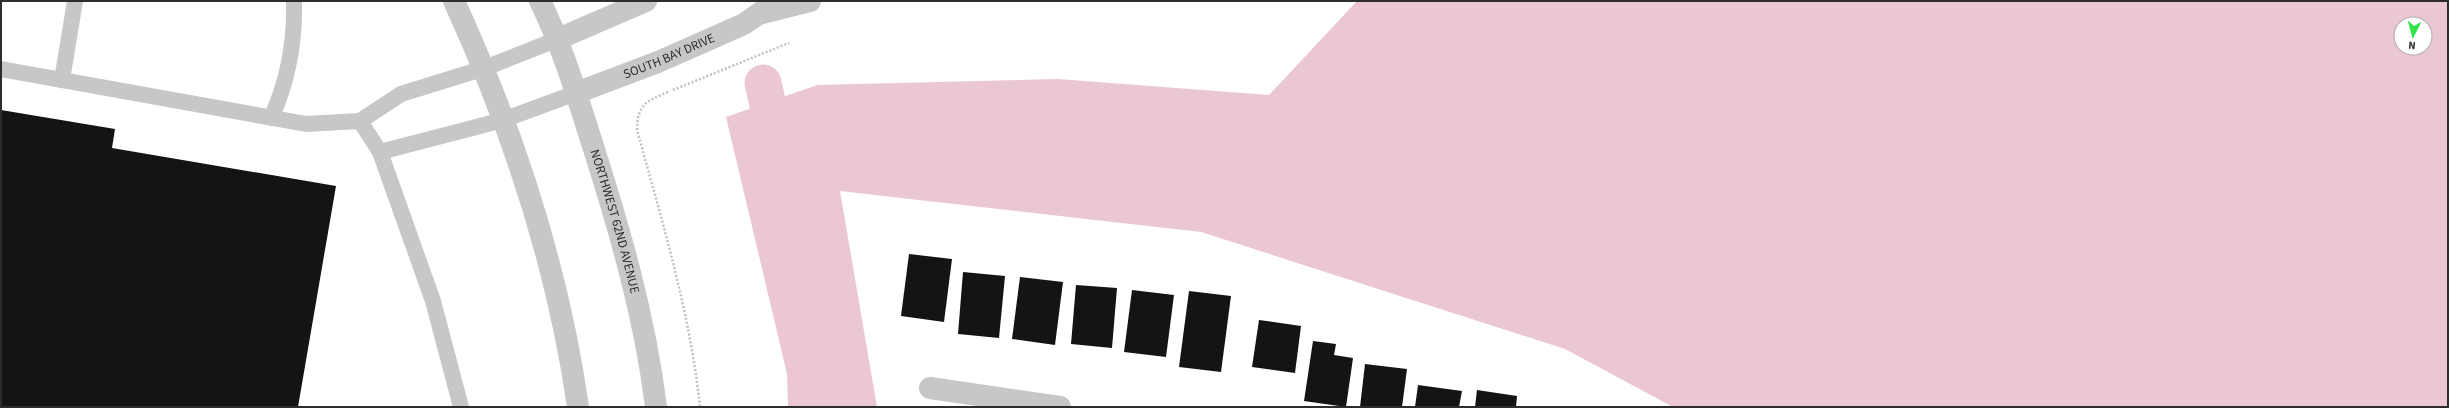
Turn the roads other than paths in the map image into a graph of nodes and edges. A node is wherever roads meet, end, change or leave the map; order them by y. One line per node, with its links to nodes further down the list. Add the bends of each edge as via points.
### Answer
1 (75, 1): 12 (lane)
2 (294, 1): 14 (lane, via 295,18 289,64 283,91)
3 (454, 1): 10 (street)
4 (540, 1): 9 (street, NORTHWEST 62ND AVENUE)
5 (646, 1): 9 (street)
6 (777, 1): 8 (street, SOUTH BAY DRIVE)
7 (810, 1): 8 (street, SOUTH BAY DRIVE)
8 (759, 14): 13 (street, SOUTH BAY DRIVE, via 744,24 658,62)
9 (558, 39): 10 (lane); 13 (street, NORTHWEST 62ND AVENUE)
10 (485, 68): 15 (street); 16 (lane, via 401,94)
11 (1, 69): 12 (lane)
12 (62, 80): 14 (lane)
13 (576, 93): 15 (lane); 21 (street, NORTHWEST 62ND AVENUE, via 616,218 643,322)
14 (272, 118): 16 (lane, via 306,124)
15 (503, 120): 17 (lane); 20 (street, via 557,290)
16 (360, 121): 17 (lane)
17 (380, 152): 19 (lane, via 433,301)
18 (930, 388): 22 (street)
19 (461, 407)
20 (578, 407)
21 (656, 407)
22 (1060, 407)

